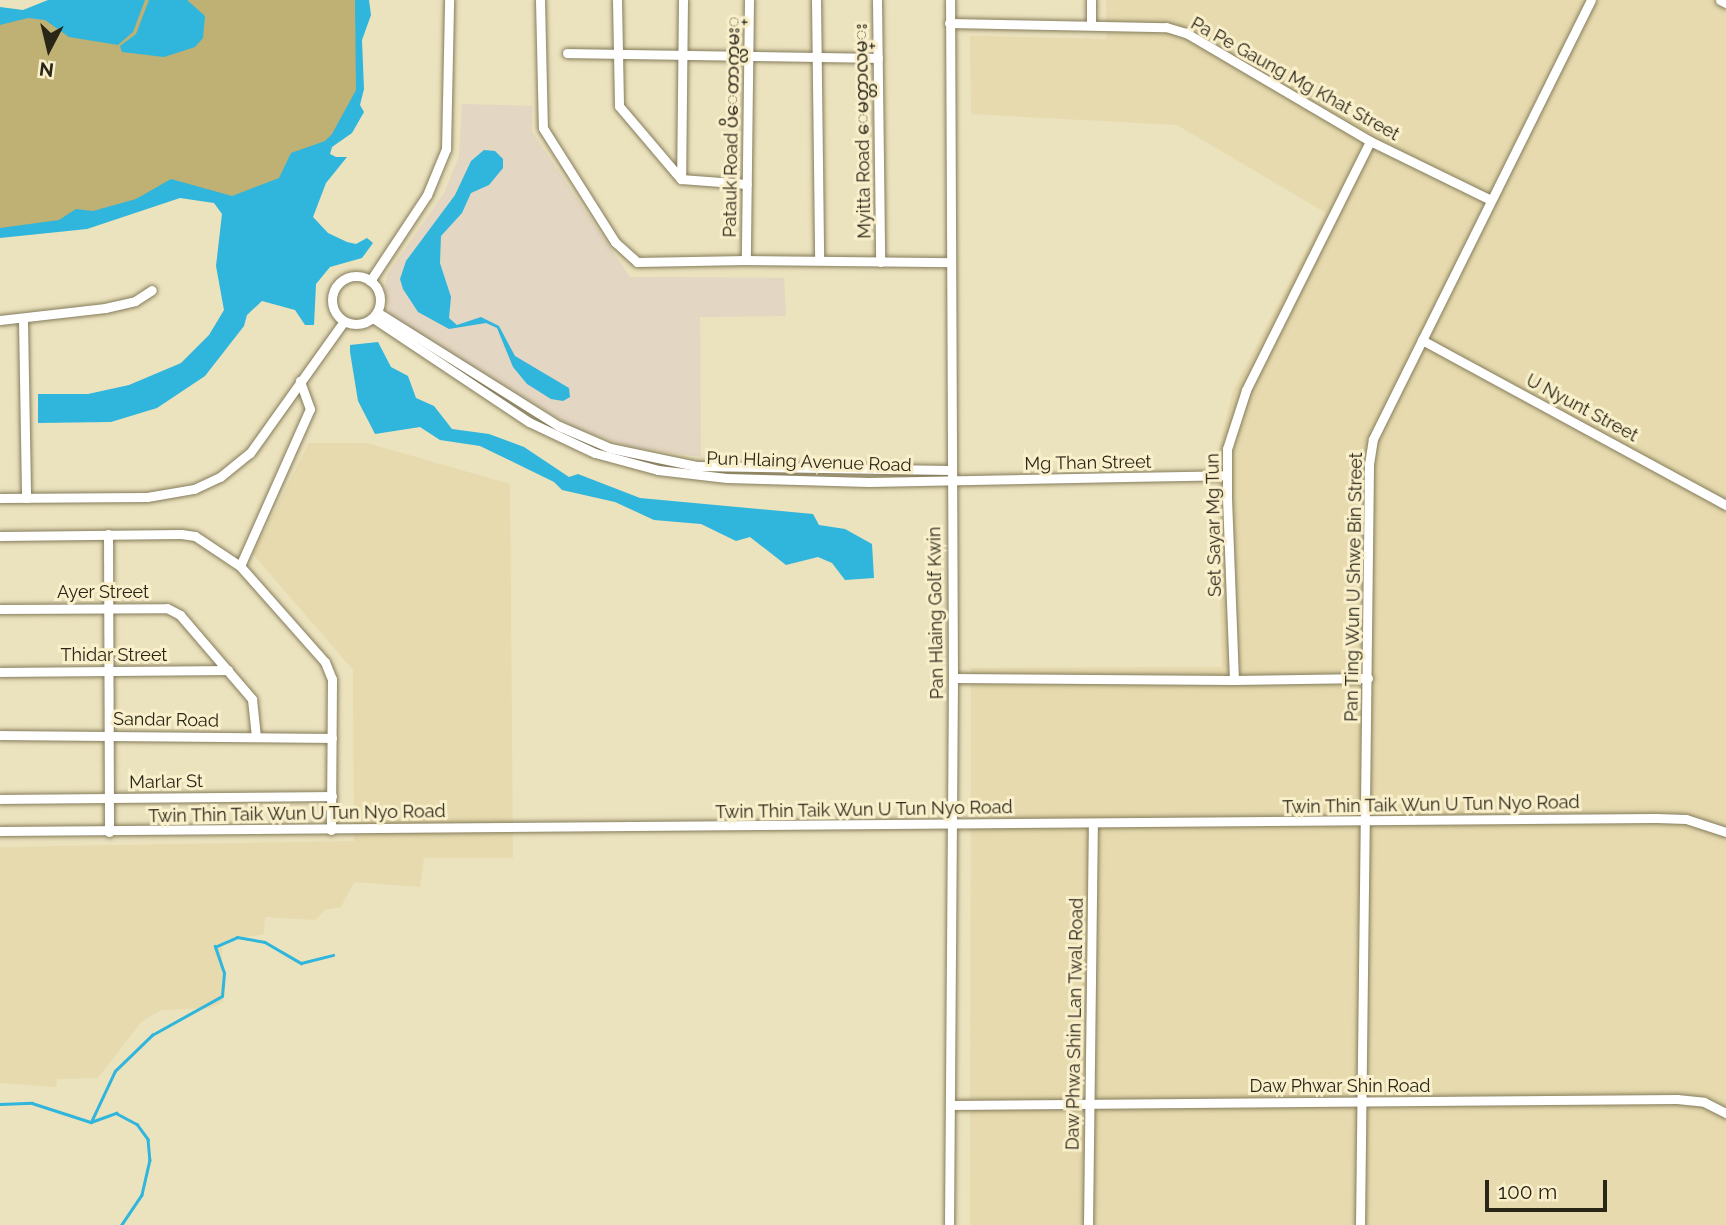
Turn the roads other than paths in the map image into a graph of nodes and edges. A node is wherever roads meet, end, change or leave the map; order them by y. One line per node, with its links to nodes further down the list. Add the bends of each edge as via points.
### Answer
1 (449, 0): 29 (street, via 446,149 427,195)
2 (540, 0): 25 (street, via 543,128 615,242 636,262)
3 (617, 0): 15 (street)
4 (683, 0): 16 (street)
5 (748, 0): 18 (street, Patauk Road ပိေတာက္လမး္)
6 (816, 0): 19 (street)
7 (877, 0): 20 (street, Myitta Road ေမတ္တာလမ္း)
8 (950, 0): 13 (street, Pan Hlaing Golf Kwin)
9 (1091, 0): 14 (street)
10 (1591, 0): 24 (street, Pan Ting Wun U Shwe Bin Street)
11 (1720, 0): 12 (street)
12 (1726, 4)
13 (949, 23): 14 (street, Pa Pe Gaung Mg Khat Street); 28 (street, Pan Hlaing Golf Kwin)
14 (1091, 25): 21 (street, Pa Pe Gaung Mg Khat Street, via 1166,27 1185,33)
15 (618, 52): 16 (street); 17 (street); 22 (street, via 619,106)
16 (683, 52): 18 (street); 22 (street)
17 (567, 53)
18 (749, 54): 19 (street); 23 (street, Patauk Road ပိေတာက္လမး္)
19 (816, 54): 20 (street); 26 (street)
20 (878, 58): 27 (street, Myitta Road ေမတ္တာလမ္း)
21 (1370, 141): 24 (street, Pa Pe Gaung Mg Khat Street); 38 (street, Set Sayar Mg Tun, via 1246,390 1227,449)
22 (681, 179): 23 (street)
23 (747, 184): 25 (street, Patauk Road ပိေတာက္လမး္)
24 (1489, 199): 35 (street, Pan Ting Wun U Shwe Bin Street)
25 (746, 260): 26 (street, Patauk Road ပိေတာက္လမး္)
26 (819, 260): 27 (street, Patauk Road ပိေတာက္လမး္)
27 (880, 262): 28 (street, Patauk Road ပိေတာက္လမး္)
28 (951, 262): 37 (street, Pan Hlaing Golf Kwin)
29 (370, 281): 31 (street, via 380,296); 34 (street, via 351,276 334,289 331,302)
30 (152, 290): 33 (street, via 115,306)
31 (375, 315): 34 (street, via 360,324); 37 (street, Pun Hlaing Avenue Road, via 559,426 610,448 696,466); 39 (street, Pun Hlaing Avenue Road, via 529,422 595,453 658,470 727,478)
32 (0, 320): 33 (street)
33 (23, 320): 41 (street)
34 (344, 321): 36 (street)
35 (1422, 340): 42 (street, U Nyunt Street); 52 (street, Pan Ting Wun U Shwe Bin Street, via 1373,439 1368,464)
36 (300, 381): 41 (street, via 250,453 220,477 194,489 147,496); 45 (street, via 310,409)
37 (950, 470): 39 (street, Pan Hlaing Golf Kwin)
38 (1227, 475): 39 (street, Mg Than Street); 53 (street, Set Sayar Mg Tun)
39 (950, 481): 51 (street, Pan Hlaing Golf Kwin)
40 (0, 498): 41 (street)
41 (26, 498)
42 (1726, 505)
43 (108, 534): 44 (street); 45 (street, via 195,536); 46 (street)
44 (0, 536)
45 (240, 566): 57 (street, via 325,662 332,679)
46 (108, 607): 47 (street, Ayer Street); 48 (street); 49 (street, Ayer Street, via 167,608 180,615)
47 (0, 609)
48 (108, 669): 49 (street, Thidar Street); 50 (street, Thidar Street); 55 (street)
49 (228, 670): 56 (street, Ayer Street, via 252,699)
50 (0, 673)
51 (953, 678): 53 (street); 63 (street, Pan Hlaing Golf Kwin)
52 (1368, 678): 53 (street); 61 (street, Pan Ting Wun U Shwe Bin Street)
53 (1234, 680)
54 (0, 735): 55 (street, Sandar Road)
55 (109, 735): 56 (street, Sandar Road); 59 (street)
56 (256, 737): 57 (street, Sandar Road)
57 (332, 738): 58 (street)
58 (332, 796): 59 (street, Marlar St); 64 (street)
59 (109, 798): 60 (street, Marlar St); 66 (street)
60 (0, 799)
61 (1367, 821): 62 (street, Twin Thin Taik Wun U Tun Nyo Road); 67 (street, Twin Thin Taik Wun U Tun Nyo Road, via 1676,818); 68 (street, Pan Ting Wun U Shwe Bin Street)
62 (1093, 823): 63 (street, Twin Thin Taik Wun U Tun Nyo Road); 69 (street, Daw Phwa Shin Lan Twal Road)
63 (951, 826): 64 (street, Twin Thin Taik Wun U Tun Nyo Road); 70 (street, Pan Hlaing Golf Kwin)
64 (331, 830): 66 (street, Twin Thin Taik Wun U Tun Nyo Road)
65 (0, 831): 66 (street, Twin Thin Taik Wun U Tun Nyo Road)
66 (109, 832)
67 (1726, 832)
68 (1361, 1102): 69 (street, Daw Phwar Shin Road); 71 (street, Daw Phwar Shin Road, via 1676,1099 1704,1102); 74 (street, Pan Ting Wun U Shwe Bin Street)
69 (1090, 1103): 70 (street, Daw Phwar Shin Road); 73 (street, Daw Phwa Shin Lan Twal Road)
70 (950, 1105): 72 (street, Pan Hlaing Golf Kwin)
71 (1726, 1114)
72 (950, 1225)
73 (1088, 1225)
74 (1360, 1225)

